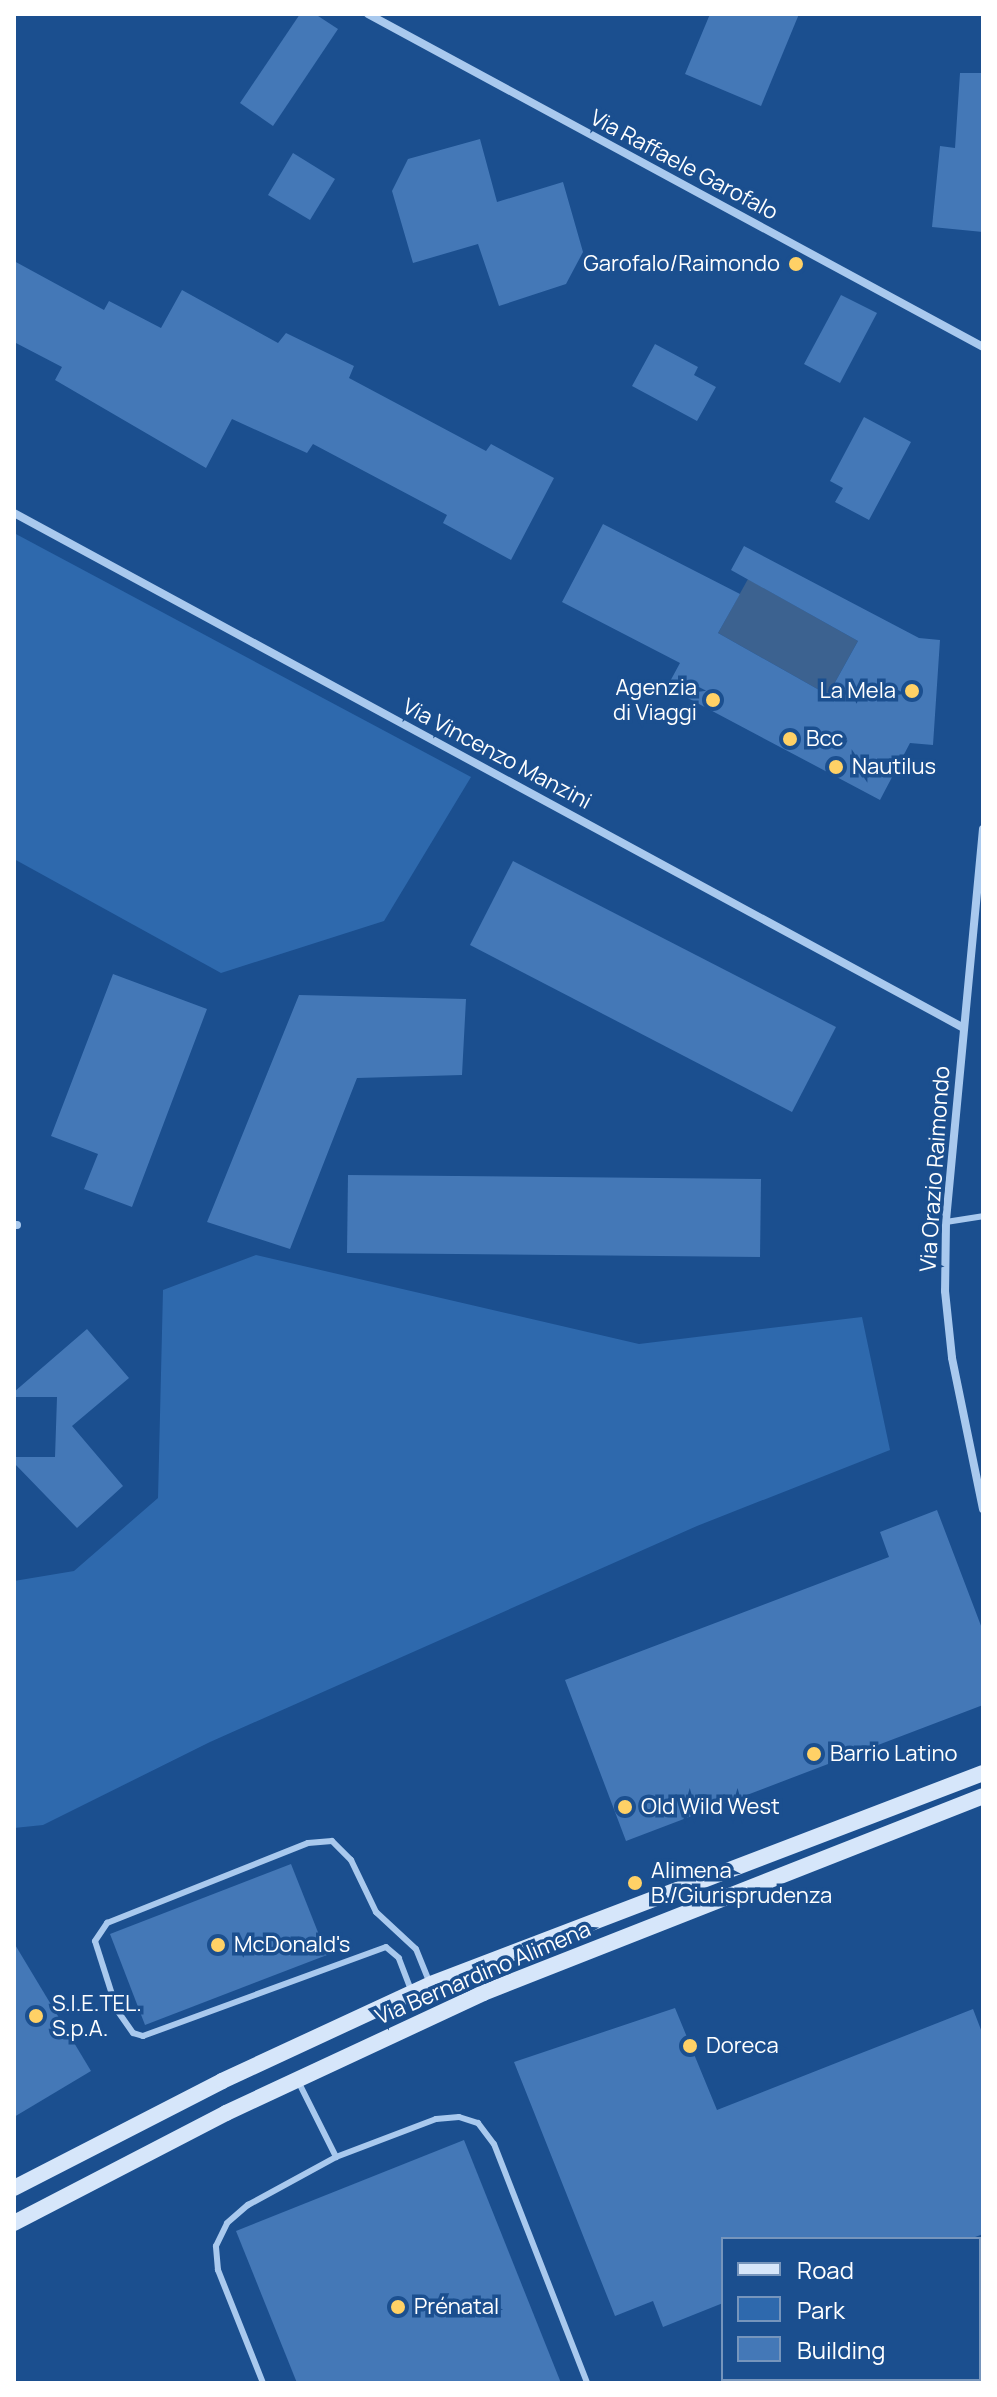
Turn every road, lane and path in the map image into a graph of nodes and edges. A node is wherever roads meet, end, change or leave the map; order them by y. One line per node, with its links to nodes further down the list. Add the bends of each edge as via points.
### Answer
1 (368, 14): 2 (street, Via Raffaele Garofalo)
2 (983, 347)
3 (14, 513): 5 (street, Via Vincenzo Manzini)
4 (983, 829): 5 (street, Via Orazio Raimondo)
5 (962, 1027): 7 (street, Via Orazio Raimondo)
6 (983, 1216): 7 (lane)
7 (946, 1222): 8 (street, Via Orazio Raimondo, via 948,1332)
8 (983, 1509)
9 (983, 1773): 11 (street, Via Bernardino Alimena)
10 (983, 1796): 13 (street, Via Bernardino Alimena, via 483,1993)
11 (431, 1984): 12 (street, Via Bernardino Alimena); 12 (lane, via 416,1949 376,1912 346,1852 332,1841 308,1843 107,1923 95,1941 117,2010 133,2033 143,2036 158,2035 386,1947 399,1958)
12 (412, 1992): 15 (street, Via Bernardino Alimena, via 222,2081)
13 (297, 2080): 14 (lane); 16 (street, Via Bernardino Alimena)
14 (336, 2157): 17 (lane, via 248,2205 220,2234 218,2270); 18 (lane, via 436,2119 459,2117 478,2123 494,2144)
15 (14, 2188)
16 (14, 2223)
17 (263, 2383)
18 (587, 2383)

